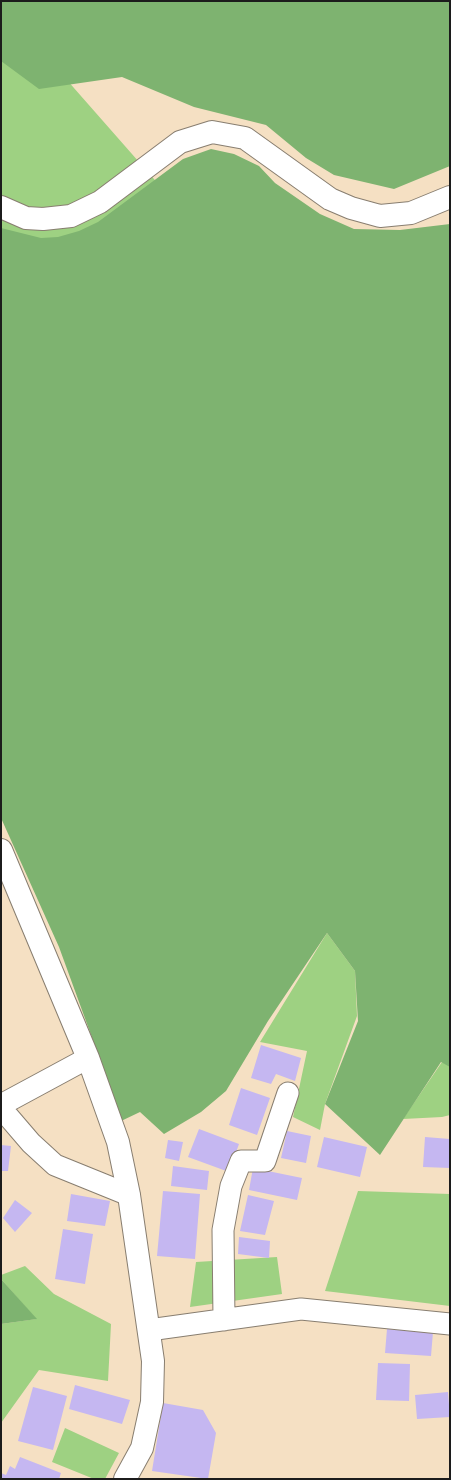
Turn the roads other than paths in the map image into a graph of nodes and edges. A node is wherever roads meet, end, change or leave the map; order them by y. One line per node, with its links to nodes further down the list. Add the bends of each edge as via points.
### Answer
1 (450, 197): 2 (street, via 411,213 380,216 330,200 245,138 212,132 180,142 100,202 71,216 43,220 26,218)
2 (1, 207)
3 (1, 850): 4 (street)
4 (88, 1058): 6 (street); 7 (street, via 118,1142)
5 (288, 1093): 8 (street, via 265,1161 241,1161 231,1186 224,1230)
6 (1, 1107): 7 (street, via 31,1143 55,1165)
7 (129, 1195): 10 (street)
8 (224, 1320): 9 (street, via 301,1309); 10 (street)
9 (450, 1324)
10 (149, 1330): 11 (street, via 153,1361 152,1402 142,1448)
11 (125, 1479)

